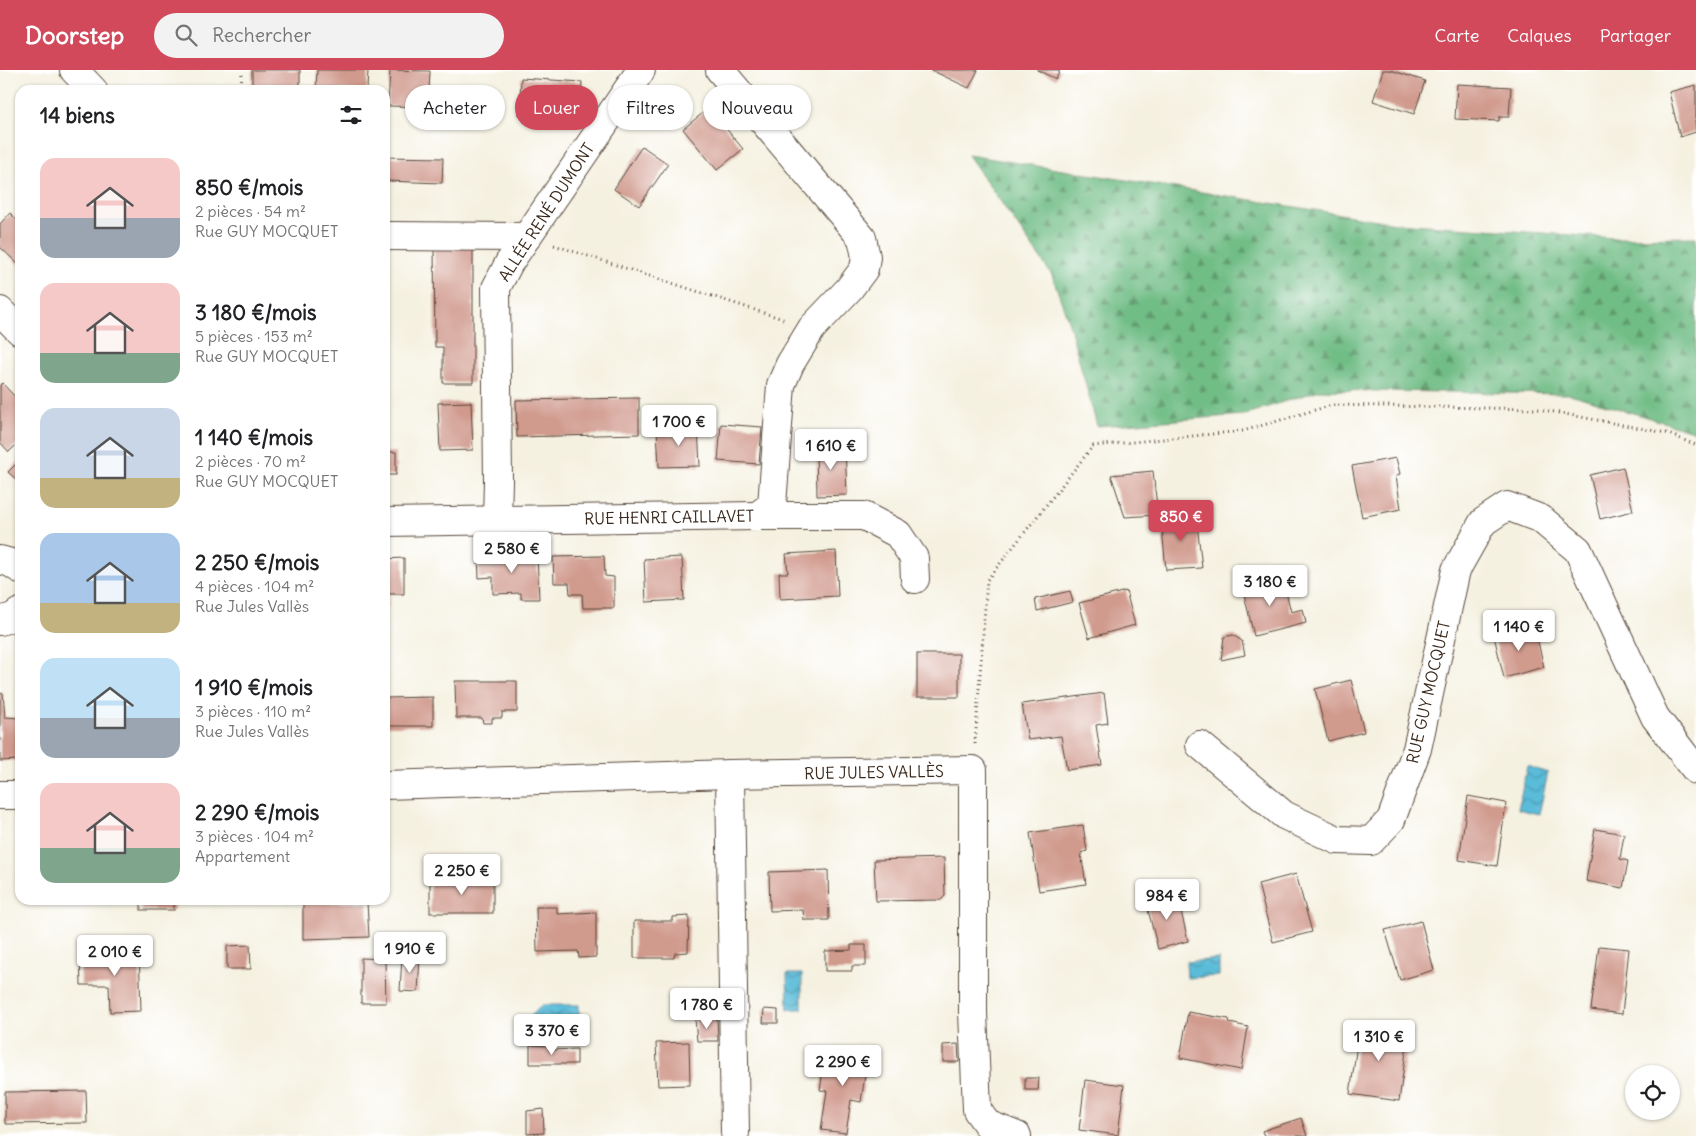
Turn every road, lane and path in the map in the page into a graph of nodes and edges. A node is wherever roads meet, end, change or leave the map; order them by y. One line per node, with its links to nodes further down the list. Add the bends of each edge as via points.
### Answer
1 (74, 70): 5 (street)
2 (242, 70): 6 (path)
3 (641, 70): 8 (street, ALLÉE RENÉ DUMONT)
4 (720, 70): 11 (street, via 862,238 866,257 864,268)
5 (88, 85)
6 (241, 85)
7 (390, 236): 8 (street)
8 (527, 237): 11 (path); 14 (street, ALLÉE RENÉ DUMONT, via 496,288)
9 (0, 310): 10 (street)
10 (15, 326)
11 (812, 328): 13 (street, via 781,386 772,505)
12 (1696, 444): 20 (path, via 1666,433 1538,410 1332,405 1243,431 1093,446 987,580)
13 (757, 516): 14 (street, RUE HENRI CAILLAVET); 16 (street, RUE HENRI CAILLAVET, via 864,516 898,534 914,558)
14 (497, 519): 15 (street, RUE HENRI CAILLAVET)
15 (390, 522)
16 (915, 579)
17 (15, 616): 18 (street)
18 (0, 621)
19 (1200, 745): 21 (street, RUE GUY MOCQUET, via 1284,815 1337,840 1371,841 1391,820 1418,749 1456,570 1483,522 1507,506 1541,519 1578,550 1656,716)
20 (972, 770): 22 (street, RUE JULES VALLÈS); 27 (street, via 973,1012 977,1110 987,1124)
21 (1696, 770)
22 (730, 774): 23 (street, RUE JULES VALLÈS); 26 (street)
23 (390, 785)
24 (0, 795): 25 (street)
25 (15, 795)
26 (735, 1133)
27 (1017, 1136)

